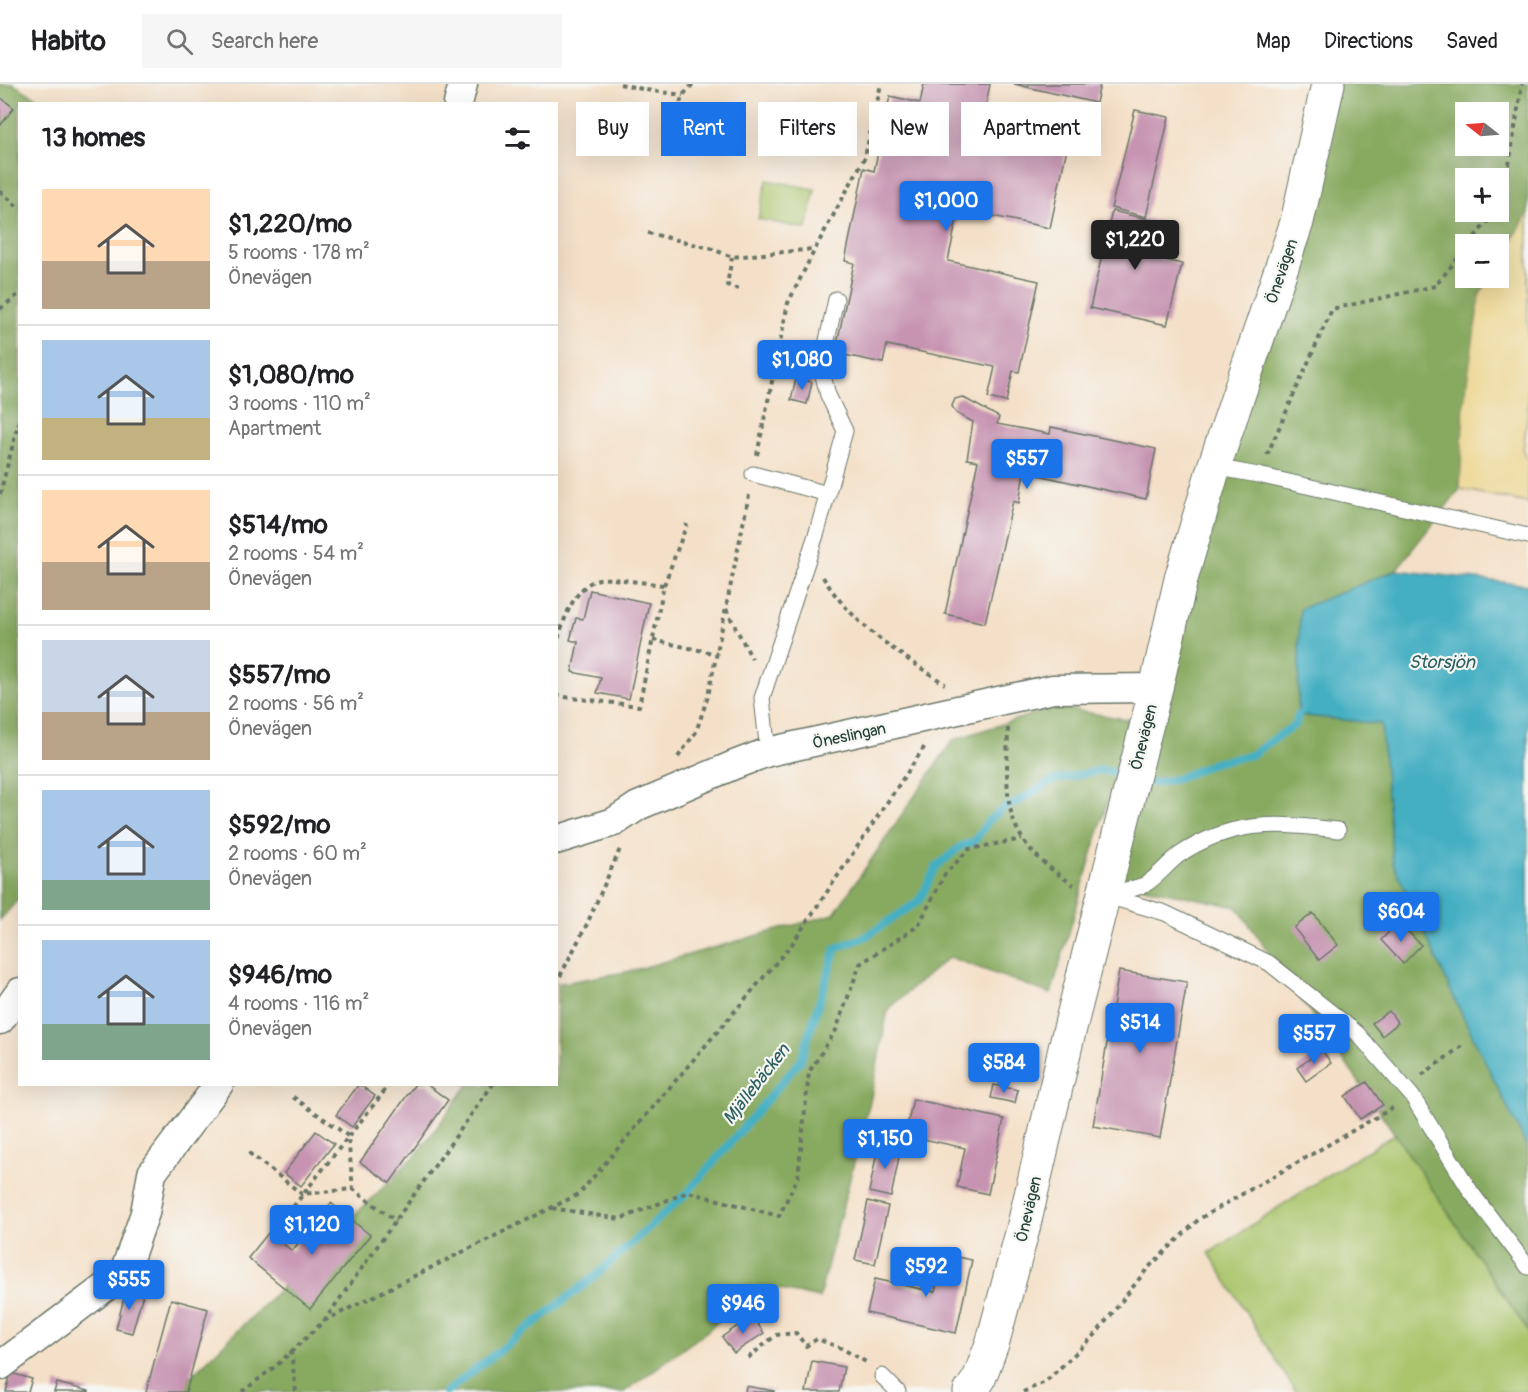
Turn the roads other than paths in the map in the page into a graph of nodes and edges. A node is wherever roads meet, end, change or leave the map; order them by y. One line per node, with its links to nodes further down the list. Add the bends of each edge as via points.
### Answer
1 (463, 84): 3 (street)
2 (1328, 84): 5 (street, Önevägen, via 1297,222)
3 (458, 102)
4 (836, 299): 7 (lane, via 821,368 844,431)
5 (1214, 467): 8 (lane); 9 (street, Önevägen, via 1181,579)
6 (753, 474): 7 (lane)
7 (828, 494): 10 (lane, via 762,698)
8 (1528, 536)
9 (1156, 688): 10 (street, Öneslingan, via 1053,688); 13 (street, Önevägen)
10 (768, 752): 12 (street, Öneslingan, via 638,806 614,822)
11 (1338, 830): 13 (lane, via 1288,824 1253,826 1217,835 1180,855 1143,885)
12 (558, 839)
13 (1104, 895): 17 (lane, via 1165,913 1269,963 1357,1033 1409,1092 1471,1192); 21 (street, Önevägen, via 993,1341)
14 (18, 995): 15 (street)
15 (0, 1020)
16 (217, 1086): 18 (street, via 152,1173 145,1213 124,1273)
17 (1528, 1267)
18 (0, 1366)
19 (882, 1376): 20 (lane)
20 (898, 1392)
21 (970, 1392)

